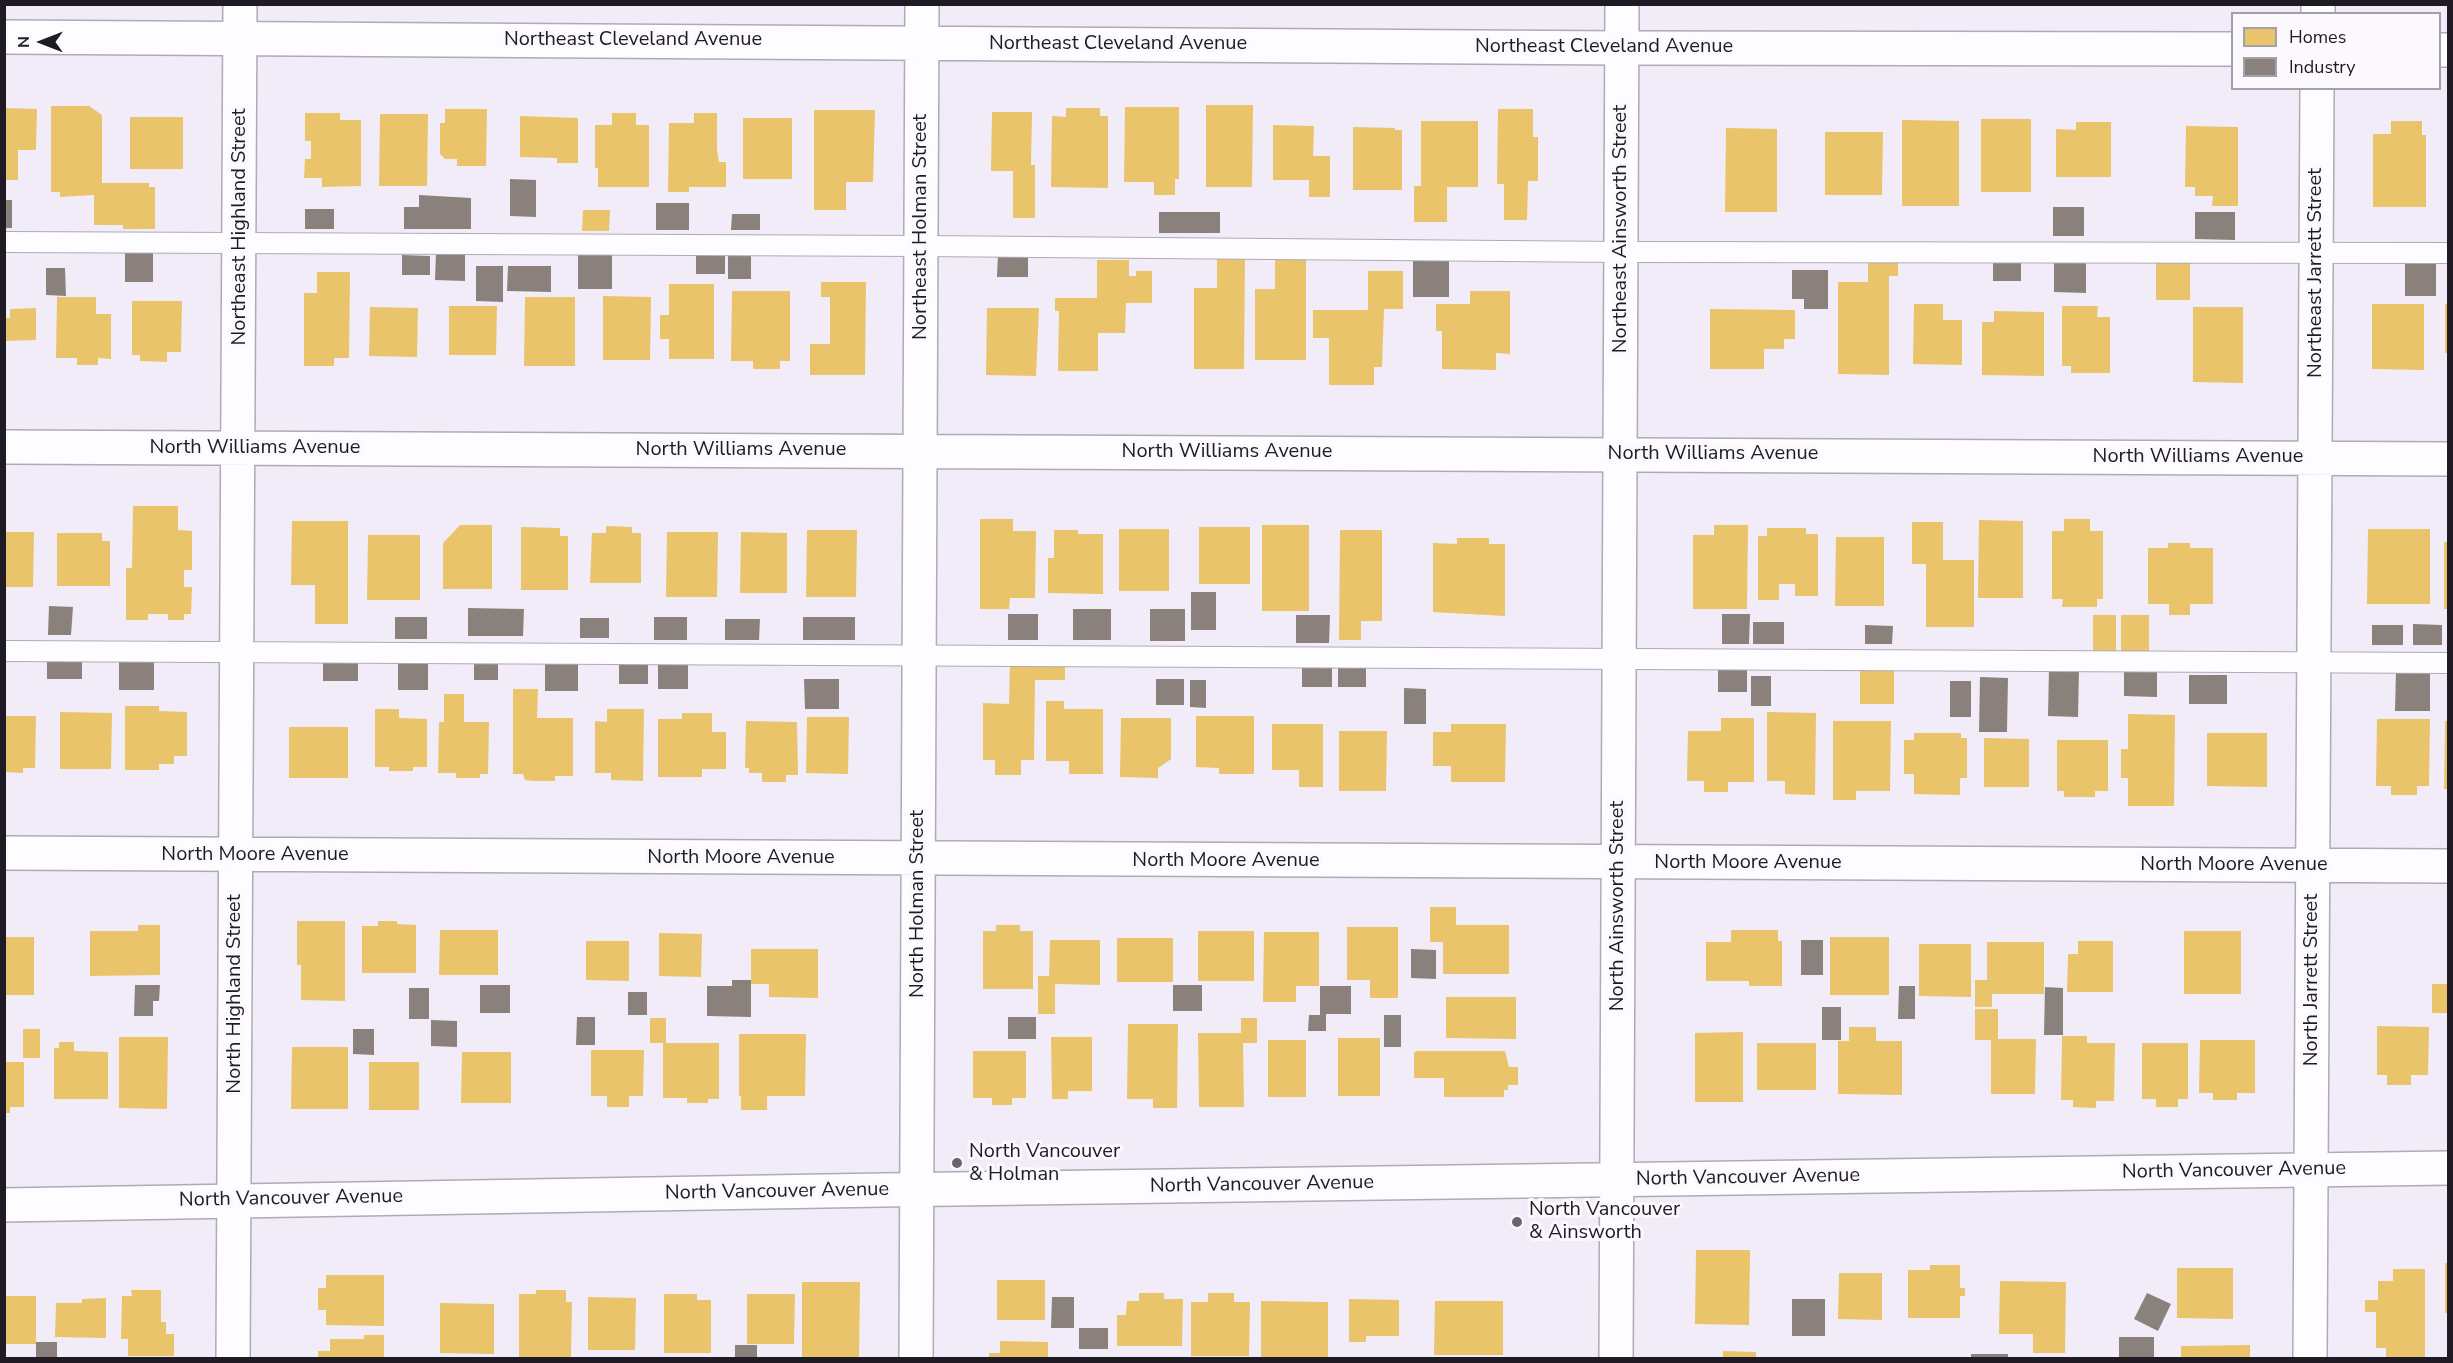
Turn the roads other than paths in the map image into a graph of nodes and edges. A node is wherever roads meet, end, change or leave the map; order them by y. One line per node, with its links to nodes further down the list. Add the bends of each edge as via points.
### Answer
1 (240, 4): 5 (street, Northeast Highland Street)
2 (922, 4): 6 (street, Northeast Holman Street)
3 (1622, 4): 7 (street, Northeast Ainsworth Street)
4 (4, 37): 5 (street, Northeast Cleveland Avenue)
5 (240, 38): 6 (street, Northeast Cleveland Avenue); 11 (street, Northeast Highland Street)
6 (922, 42): 7 (street, Northeast Cleveland Avenue); 12 (street, Northeast Holman Street)
7 (1622, 48): 8 (street, Northeast Cleveland Avenue); 13 (street, Northeast Ainsworth Street)
8 (2231, 49)
9 (2317, 90): 14 (street, Northeast Jarrett Street)
10 (4, 242): 11 (lane)
11 (240, 244): 12 (lane); 17 (street, Northeast Highland Street)
12 (921, 246): 13 (lane); 18 (street, Northeast Holman Street)
13 (1621, 252): 14 (lane); 19 (street, Northeast Ainsworth Street)
14 (2316, 252): 15 (lane); 20 (street, Northeast Jarrett Street)
15 (2448, 253)
16 (4, 447): 17 (street, North Williams Avenue)
17 (239, 448): 18 (street, North Williams Avenue); 23 (street, North Highland Street)
18 (920, 450): 19 (street, North Williams Avenue); 24 (street, North Holman Street)
19 (1620, 453): 20 (street, North Williams Avenue); 25 (street, North Ainsworth Street)
20 (2315, 458): 21 (street, North Williams Avenue); 26 (street, North Jarrett Street)
21 (2448, 459)
22 (4, 651): 23 (lane)
23 (238, 652): 24 (lane); 29 (street, North Highland Street)
24 (919, 655): 25 (lane); 30 (street, North Holman Street)
25 (1619, 658): 26 (lane); 31 (street, North Ainsworth Street)
26 (2314, 662): 27 (lane); 32 (street, North Jarrett Street)
27 (2448, 663)
28 (4, 853): 29 (street, North Moore Avenue)
29 (236, 854): 30 (street, North Moore Avenue); 38 (street, North Highland Street)
30 (918, 860): 31 (street, North Moore Avenue); 37 (street, North Holman Street)
31 (1618, 862): 32 (street, North Moore Avenue); 36 (street, North Ainsworth Street)
32 (2313, 865): 33 (street, North Moore Avenue); 35 (street, North Jarrett Street)
33 (2448, 866)
34 (2448, 1168): 35 (street, North Vancouver Avenue)
35 (2311, 1170): 36 (street, North Vancouver Avenue); 43 (street, North Jarrett Street)
36 (1616, 1180): 37 (street, North Vancouver Avenue); 42 (street, North Ainsworth Street)
37 (916, 1190): 38 (street, North Vancouver Avenue); 41 (street, North Holman Street)
38 (234, 1200): 39 (street, North Vancouver Avenue); 40 (street, North Highland Street)
39 (4, 1205)
40 (233, 1359)
41 (916, 1359)
42 (1616, 1359)
43 (2310, 1359)

